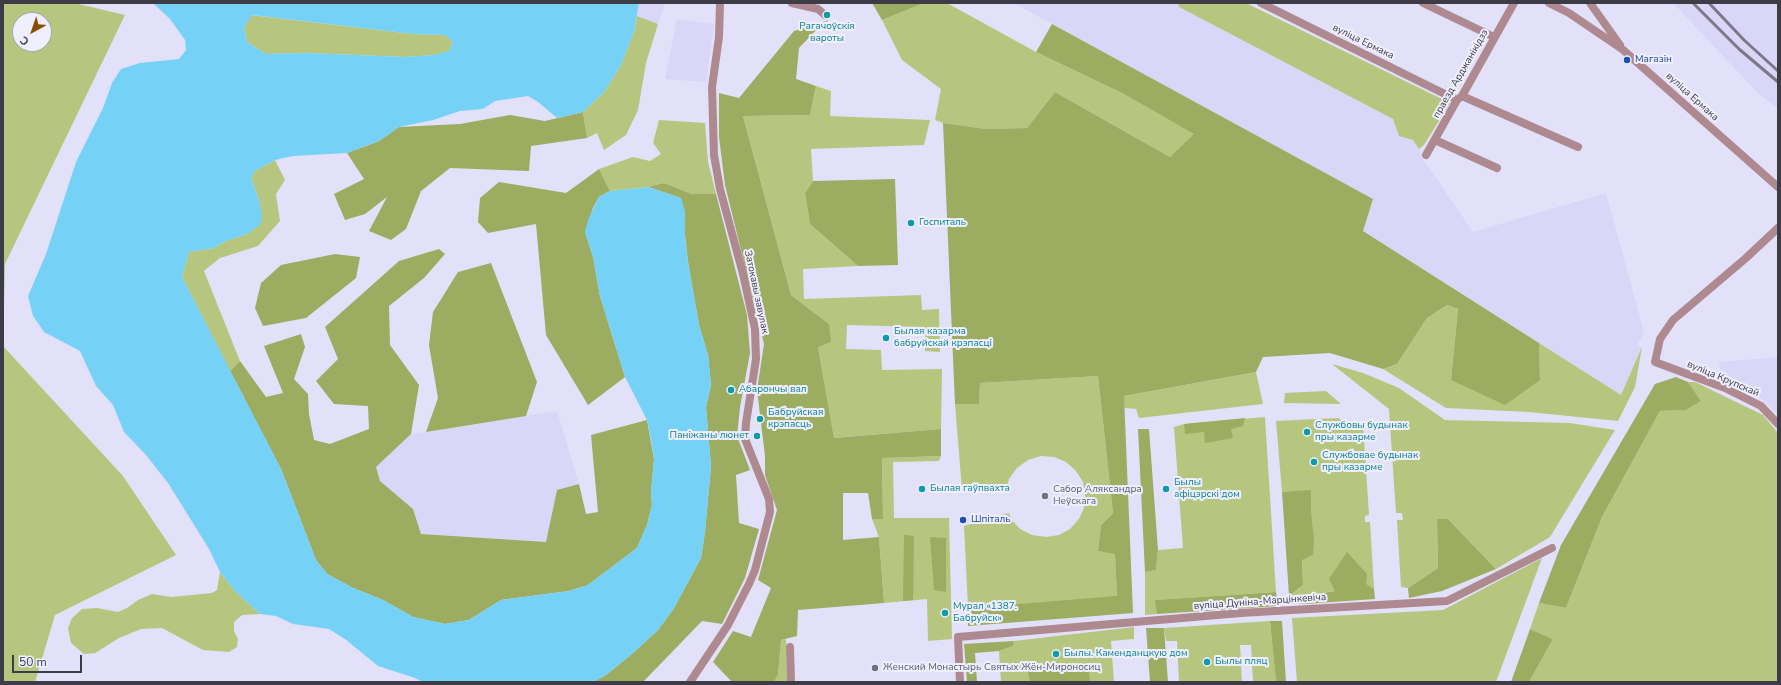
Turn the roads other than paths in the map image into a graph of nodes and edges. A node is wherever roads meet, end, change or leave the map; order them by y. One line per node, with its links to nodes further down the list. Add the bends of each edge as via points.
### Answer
1 (720, 3): 21 (street, Затокавы завулак, via 719,37 712,87 713,145 720,189 755,329 756,359 745,439 769,499 770,512 749,584 728,625)
2 (792, 3): 8 (street, via 818,9)
3 (1261, 3): 11 (street, вуліца Ермака)
4 (1423, 3): 9 (street)
5 (1514, 3): 9 (street, праезд Арджанікідзэ)
6 (1549, 3): 10 (street, вуліца Ермака, via 1569,13)
7 (1590, 3): 10 (street)
8 (825, 15)
9 (1494, 37): 11 (street, праезд Арджанікідзэ)
10 (1622, 49): 16 (street, вуліца Ермака)
11 (1459, 98): 12 (street, праезд Арджанікідзэ); 13 (street, вуліца Ермака)
12 (1435, 140): 14 (street, праезд Арджанікідзэ); 15 (street)
13 (1578, 147)
14 (1426, 155)
15 (1497, 168)
16 (1778, 187)
17 (1778, 228): 18 (street, вуліца Крупскай, via 1673,320 1660,339 1655,362 1724,388 1761,406)
18 (1778, 424)
19 (1552, 548): 23 (street, вуліца Дуніна-Марцінкевіча, via 1447,600 1241,613 958,637)
20 (790, 647): 22 (street)
21 (690, 682)
22 (791, 682)
23 (960, 682)

